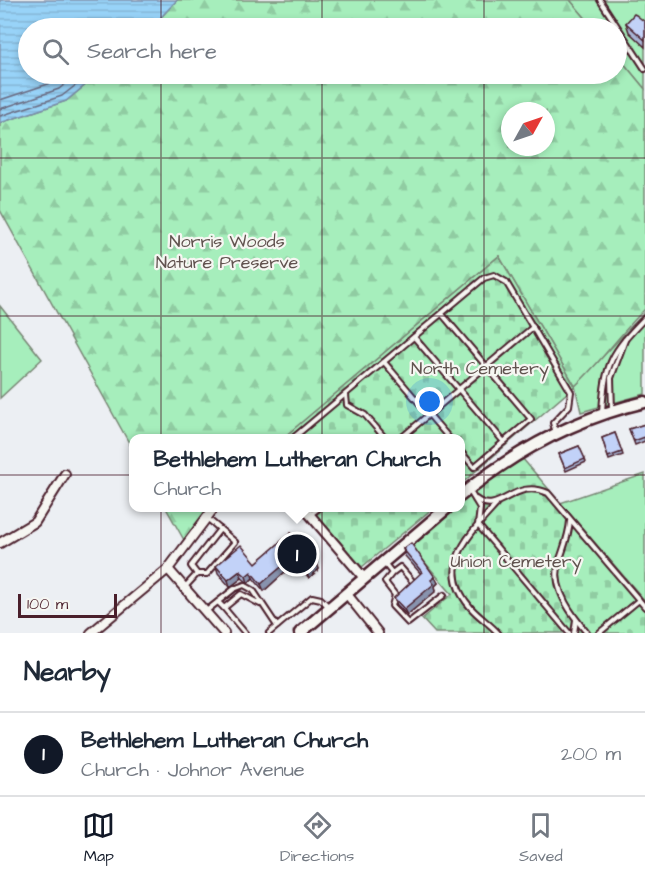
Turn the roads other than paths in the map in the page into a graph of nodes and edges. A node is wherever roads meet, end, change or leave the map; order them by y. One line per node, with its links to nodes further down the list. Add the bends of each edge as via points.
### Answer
1 (600, 0): 2 (lane)
2 (612, 18)
3 (627, 41): 4 (lane)
4 (645, 69)
5 (442, 314): 7 (lane, via 487,276 494,275 506,282); 9 (lane); 11 (lane)
6 (645, 318): 8 (lane)
7 (532, 327): 11 (lane); 17 (lane, via 572,395 567,409 554,421)
8 (627, 336): 15 (lane, via 612,378); 15 (lane, via 609,362 604,379)
9 (414, 337): 10 (lane); 12 (lane)
10 (384, 362): 13 (lane); 16 (lane)
11 (486, 367): 12 (lane); 22 (lane, via 531,419)
12 (459, 390): 16 (lane); 22 (lane)
13 (346, 394): 18 (lane); 19 (lane, via 347,405 365,416)
14 (645, 402): 15 (main road)
15 (607, 411): 17 (main road)
16 (429, 415): 20 (lane); 21 (lane)
17 (556, 433): 25 (main road, via 509,459)
18 (298, 434)
19 (381, 434)
20 (406, 434)
21 (446, 434)
22 (504, 442): 23 (lane, via 474,467)
23 (465, 457)
24 (65, 474): 38 (street, via 35,522)
25 (465, 492)
26 (465, 494): 27 (lane)
27 (476, 499): 28 (lane, via 486,505); 36 (lane, via 481,513)
28 (498, 503): 35 (lane, via 520,489 537,489 552,496); 36 (lane)
29 (210, 512): 34 (street)
30 (308, 512): 33 (street)
31 (313, 512): 33 (lane)
32 (441, 512): 39 (main road)
33 (310, 515): 43 (street)
34 (206, 518): 37 (lane); 40 (street)
35 (570, 521): 48 (lane); 55 (lane, via 557,572 560,590)
36 (478, 525): 63 (lane, via 459,551 455,572 464,598); 64 (lane)
37 (220, 529): 42 (lane, via 191,566); 42 (lane, via 234,542 207,574)
38 (0, 543)
39 (383, 561): 41 (lane); 43 (main road)
40 (168, 569): 45 (street); 57 (street)
41 (392, 573): 44 (lane, via 400,567); 47 (lane, via 385,582 395,595 392,606 408,623)
42 (197, 574): 45 (lane)
43 (364, 578): 46 (main road)
44 (414, 583)
45 (184, 588): 54 (street)
46 (346, 593): 53 (main road); 62 (street)
47 (444, 595)
48 (639, 600): 51 (lane); 66 (lane)
49 (218, 602): 50 (lane, via 244,585 253,590); 52 (lane); 54 (lane)
50 (263, 607): 52 (lane, via 241,594); 56 (lane)
51 (645, 607)
52 (224, 608): 59 (lane)
53 (329, 608): 56 (lane, via 321,599 312,597); 61 (main road)
54 (205, 612): 58 (street)
55 (576, 619): 64 (lane); 65 (lane)
56 (277, 626): 60 (lane)
57 (91, 633)
58 (224, 633)
59 (245, 633)
60 (269, 633)
61 (300, 633)
62 (378, 633)
63 (498, 633)
64 (571, 633)
65 (587, 633)
66 (599, 633)

